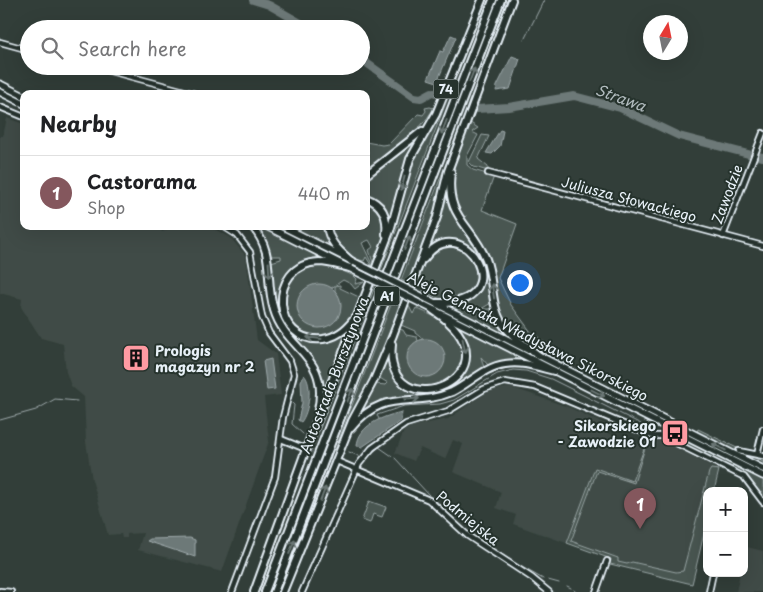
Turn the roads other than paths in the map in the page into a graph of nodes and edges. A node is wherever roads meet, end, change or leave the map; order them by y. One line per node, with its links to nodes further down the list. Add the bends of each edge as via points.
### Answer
1 (482, 0): 15 (highway, 74)
2 (493, 0): 57 (highway, Autostrada Bursztynowa / A1, one-way to 57)
3 (501, 0): 58 (highway, Autostrada Bursztynowa / A1, one-way to 3)
4 (512, 0): 17 (highway)
5 (0, 42): 6 (street)
6 (20, 48)
7 (125, 75): 9 (street)
8 (0, 84): 11 (main road)
9 (181, 90)
10 (0, 92): 12 (main road)
11 (20, 94)
12 (20, 102)
13 (0, 107): 14 (street)
14 (20, 115)
15 (430, 123): 18 (highway); 27 (highway, one-way to 27, via 410,159)
16 (763, 133): 26 (street, Zawodzie)
17 (454, 154): 30 (highway, via 437,217); 36 (highway, one-way to 17, via 511,334 498,316 486,258 458,217 451,200)
18 (370, 172)
19 (488, 173): 26 (street, Juliusza Słowackiego)
20 (370, 200): 27 (highway, via 380,206 386,216)
21 (229, 230): 40 (street, via 242,239 250,252 262,317 293,367 294,380 283,416)
22 (254, 230): 38 (highway, one-way to 38, via 266,250 276,315 318,375 320,401)
23 (275, 230): 29 (main road, Aleje Generała Władysława Sikorskiego)
24 (289, 230): 29 (main road, Aleje Generała Władysława Sikorskiego)
25 (328, 230): 29 (highway, via 336,247)
26 (723, 236): 28 (street, Juliusza Słowackiego)
27 (384, 246): 32 (highway)
28 (763, 246)
29 (351, 265): 31 (main road, Aleje Generała Władysława Sikorskiego); 32 (highway, one-way to 29, via 346,329 323,339 298,333 282,312 286,282 296,270 318,262)
30 (418, 268): 33 (highway, via 427,254 445,244 464,246 476,257 481,276 474,292 460,301); 35 (highway)
31 (366, 273): 33 (main road, Aleje Generała Władysława Sikorskiego, bridge); 34 (main road, Aleje Generała Władysława Sikorskiego, bridge)
32 (363, 302): 38 (highway)
33 (436, 303): 36 (main road, Aleje Generała Władysława Sikorskiego)
34 (433, 310): 35 (highway, one-way to 35, via 456,329 465,348 459,375 448,385 427,391 402,381 391,361); 37 (main road, Aleje Generała Władysława Sikorskiego)
35 (393, 335): 41 (highway)
36 (539, 356): 48 (main road, Aleje Generała Władysława Sikorskiego, one-way to 36)
37 (554, 371): 41 (highway, one-way to 37, via 363,415 380,404 439,396 498,365 524,364); 49 (main road, Aleje Generała Władysława Sikorskiego, one-way to 49)
38 (314, 426): 56 (highway)
39 (763, 429): 44 (street)
40 (281, 439): 42 (street); 55 (street, via 275,477)
41 (344, 440): 59 (highway, one-way to 41)
42 (303, 448)
43 (739, 451): 44 (street)
44 (757, 454): 45 (street)
45 (763, 456)
46 (339, 462): 47 (street, Podmiejska)
47 (357, 469): 50 (street, via 372,448 401,427 448,411 491,386 512,382 535,387 652,436 662,436 744,477); 60 (street); 61 (street, Podmiejska, via 429,500 468,536)
48 (763, 469)
49 (763, 476)
50 (763, 502)
51 (607, 561): 62 (street)
52 (712, 577): 63 (street)
53 (0, 591): 54 (street)
54 (12, 592)
55 (232, 592)
56 (254, 592)
57 (265, 592)
58 (274, 592)
59 (283, 592)
60 (302, 592)
61 (549, 592)
62 (596, 592)
63 (709, 592)

